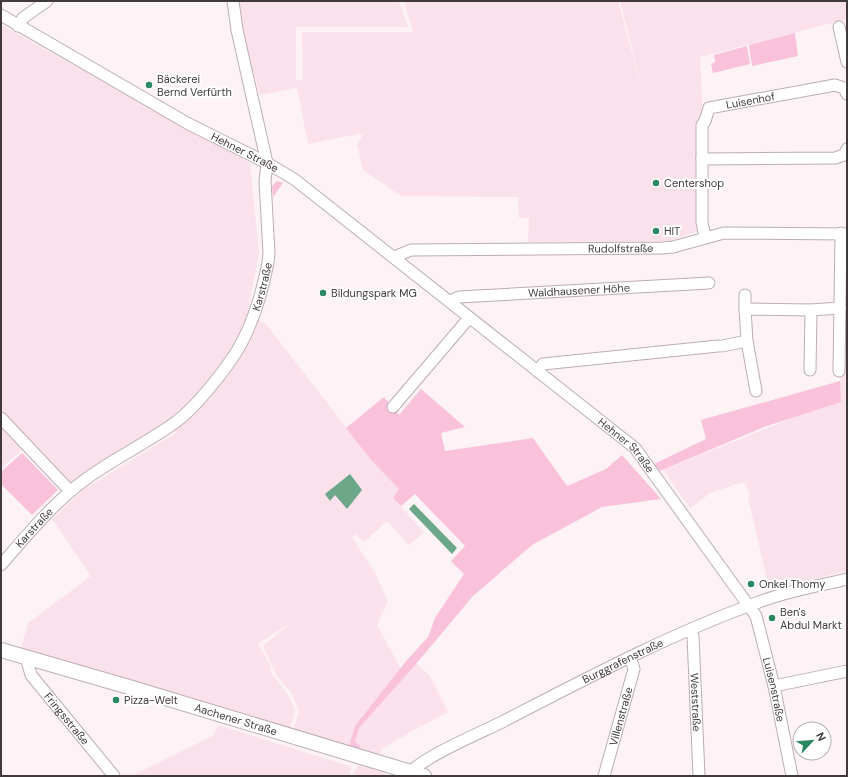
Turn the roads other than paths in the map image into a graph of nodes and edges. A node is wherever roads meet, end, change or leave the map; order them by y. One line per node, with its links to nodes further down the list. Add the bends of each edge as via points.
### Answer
1 (47, 1): 4 (street, via 24,18)
2 (233, 1): 10 (street, Karstraße, via 236,26)
3 (1, 15): 4 (street, Hehner Straße)
4 (18, 26): 10 (street, Hehner Straße, via 186,123)
5 (839, 27): 6 (street)
6 (847, 62)
7 (846, 88): 9 (street, Luisenhof, via 835,85 709,108 702,125)
8 (847, 149): 9 (street, via 844,155 835,158)
9 (702, 159): 12 (street, Luisenhof, via 702,222)
10 (267, 162): 13 (street, Hehner Straße, via 294,179); 28 (street, Karstraße, via 265,181 268,263 240,344 191,410)
11 (844, 234): 12 (street, Rudolfstraße, via 724,233); 17 (street)
12 (705, 237): 13 (street, Rudolfstraße, via 662,248 411,250)
13 (394, 257): 16 (street, Hehner Straße)
14 (709, 283): 16 (street, Waldhausener Höhe, via 459,297)
15 (744, 295): 18 (street)
16 (450, 301): 20 (street, Hehner Straße)
17 (840, 308): 19 (street); 24 (street)
18 (745, 309): 19 (street); 21 (street)
19 (811, 310): 22 (street)
20 (469, 318): 23 (street, Hehner Straße); 26 (street)
21 (747, 341): 23 (street, via 543,364); 25 (street)
22 (810, 370)
23 (536, 371): 31 (street, Hehner Straße, via 635,448)
24 (839, 371)
25 (756, 390)
26 (393, 407)
27 (1, 418): 28 (street)
28 (70, 492): 29 (street, Karstraße, via 47,512)
29 (1, 565)
30 (847, 579): 31 (street, Burggrafenstraße, via 796,590)
31 (749, 606): 32 (street, Burggrafenstraße); 37 (street, Luisenstraße, via 760,624)
32 (690, 630): 35 (street, Burggrafenstraße); 42 (street, Weststraße, via 693,636)
33 (1, 650): 34 (main road, Aachener Straße)
34 (26, 657): 38 (main road, Aachener Straße); 39 (street, Fringsstraße, via 31,675)
35 (630, 657): 38 (street, Burggrafenstraße, via 454,746); 41 (street, Villenstraße, via 634,669)
36 (847, 671): 37 (street)
37 (774, 686): 43 (street, Luisenstraße)
38 (408, 774): 40 (main road, Aachener Straße)
39 (114, 776)
40 (424, 776)
41 (604, 776)
42 (699, 776)
43 (792, 776)

